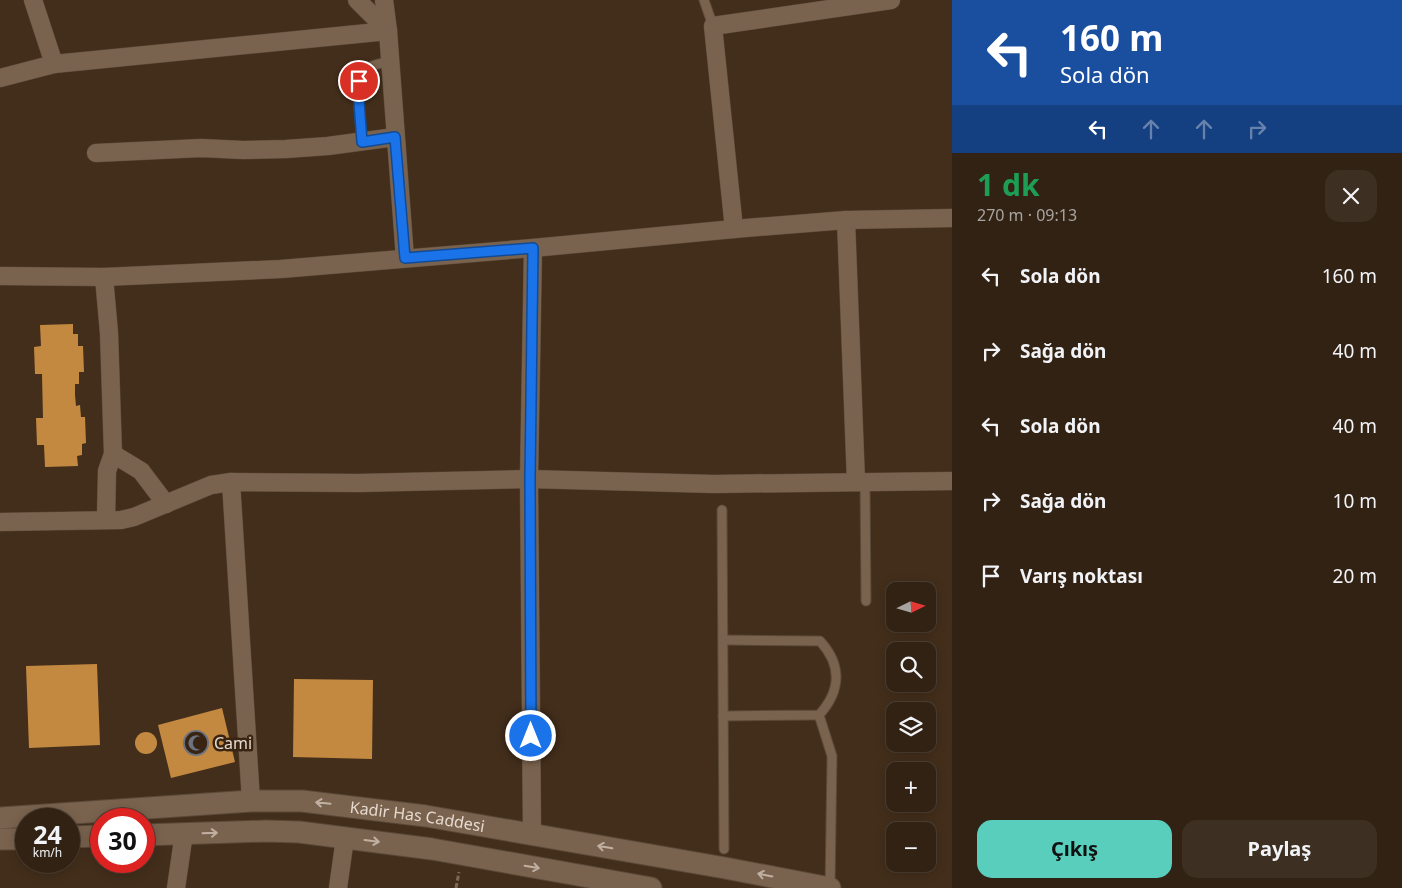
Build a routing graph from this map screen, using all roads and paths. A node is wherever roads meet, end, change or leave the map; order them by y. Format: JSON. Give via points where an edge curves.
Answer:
{"nodes":[{"id":1,"x":33,"y":0,"type":"edge"},
{"id":2,"x":357,"y":0,"type":"edge"},
{"id":3,"x":384,"y":0,"type":"edge"},
{"id":4,"x":704,"y":0,"type":"edge"},
{"id":5,"x":891,"y":0,"type":"edge"},
{"id":6,"x":713,"y":26,"type":"junction"},
{"id":7,"x":388,"y":30,"type":"junction"},
{"id":8,"x":390,"y":62,"type":"junction"},
{"id":9,"x":54,"y":64,"type":"junction"},
{"id":10,"x":0,"y":78,"type":"edge"},
{"id":11,"x":395,"y":137,"type":"junction"},
{"id":12,"x":362,"y":142,"type":"junction"},
{"id":13,"x":96,"y":153,"type":"dead end"},
{"id":14,"x":952,"y":218,"type":"edge"},
{"id":15,"x":846,"y":220,"type":"junction"},
{"id":16,"x":734,"y":229,"type":"junction"},
{"id":17,"x":533,"y":248,"type":"junction"},
{"id":18,"x":405,"y":258,"type":"junction"},
{"id":19,"x":0,"y":276,"type":"edge"},
{"id":20,"x":104,"y":277,"type":"junction"},
{"id":21,"x":113,"y":454,"type":"junction"},
{"id":22,"x":530,"y":479,"type":"junction"},
{"id":23,"x":952,"y":480,"type":"edge"},
{"id":24,"x":231,"y":482,"type":"junction"},
{"id":25,"x":861,"y":482,"type":"junction"},
{"id":26,"x":166,"y":504,"type":"junction"},
{"id":27,"x":722,"y":510,"type":"dead end"},
{"id":28,"x":106,"y":520,"type":"junction"},
{"id":29,"x":0,"y":522,"type":"edge"},
{"id":30,"x":866,"y":601,"type":"dead end"},
{"id":31,"x":723,"y":640,"type":"junction"},
{"id":32,"x":818,"y":714,"type":"junction"},
{"id":33,"x":724,"y":716,"type":"junction"},
{"id":34,"x":251,"y":801,"type":"junction"},
{"id":35,"x":0,"y":818,"type":"edge"},
{"id":36,"x":184,"y":834,"type":"junction"},
{"id":37,"x":532,"y":834,"type":"junction"},
{"id":38,"x":155,"y":835,"type":"edge"},
{"id":39,"x":15,"y":838,"type":"edge"},
{"id":40,"x":345,"y":838,"type":"junction"},
{"id":41,"x":0,"y":839,"type":"edge"},
{"id":42,"x":724,"y":849,"type":"dead end"},
{"id":43,"x":176,"y":888,"type":"edge"},
{"id":44,"x":338,"y":888,"type":"edge"},
{"id":45,"x":651,"y":888,"type":"edge"},
{"id":46,"x":830,"y":888,"type":"edge"}],
"edges":[{"from":1,"to":9,"type":"street"},
{"from":2,"to":7,"type":"street"},
{"from":3,"to":7,"type":"street"},
{"from":4,"to":6,"type":"lane"},
{"from":5,"to":6,"type":"street"},
{"from":6,"to":16,"type":"street"},
{"from":7,"to":8,"type":"street"},
{"from":7,"to":9,"type":"street"},
{"from":8,"to":11,"type":"street"},
{"from":8,"to":12,"type":"lane","via":[[368,68],[359,81]]},
{"from":9,"to":10,"type":"street"},
{"from":11,"to":12,"type":"street"},
{"from":11,"to":18,"type":"street"},
{"from":12,"to":13,"type":"street","via":[[286,149],[201,148]]},
{"from":14,"to":15,"type":"street"},
{"from":15,"to":16,"type":"street"},
{"from":15,"to":25,"type":"street"},
{"from":16,"to":17,"type":"street"},
{"from":17,"to":18,"type":"street"},
{"from":17,"to":22,"type":"street"},
{"from":18,"to":20,"type":"street","via":[[281,269]]},
{"from":19,"to":20,"type":"street"},
{"from":20,"to":21,"type":"street"},
{"from":21,"to":26,"type":"street","via":[[141,471]]},
{"from":21,"to":28,"type":"street","via":[[107,471]]},
{"from":22,"to":24,"type":"street"},
{"from":22,"to":25,"type":"street","via":[[714,484]]},
{"from":22,"to":37,"type":"street"},
{"from":23,"to":25,"type":"street"},
{"from":24,"to":26,"type":"street","via":[[211,485]]},
{"from":24,"to":34,"type":"street"},
{"from":25,"to":30,"type":"lane"},
{"from":26,"to":28,"type":"street","via":[[134,517]]},
{"from":27,"to":31,"type":"lane"},
{"from":28,"to":29,"type":"street"},
{"from":31,"to":32,"type":"lane","via":[[820,641],[832,658],[836,678],[831,698]]},
{"from":31,"to":33,"type":"lane"},
{"from":32,"to":33,"type":"lane"},
{"from":32,"to":46,"type":"lane","via":[[832,756]]},
{"from":33,"to":42,"type":"lane"},
{"from":34,"to":35,"type":"street","name":"Kadir Has Caddesi"},
{"from":37,"to":34,"type":"street","name":"Kadir Has Caddesi","one_way":true,"via":[[426,816],[302,801]]},
{"from":36,"to":38,"type":"street","name":"Kadir Has Caddesi"},
{"from":36,"to":40,"type":"street","name":"Kadir Has Caddesi","one_way":true,"via":[[266,831]]},
{"from":36,"to":43,"type":"street"},
{"from":46,"to":37,"type":"street","name":"Kadir Has Caddesi","one_way":true},
{"from":39,"to":41,"type":"street"},
{"from":40,"to":44,"type":"street"},
{"from":40,"to":45,"type":"street","name":"Kadir Has Caddesi","one_way":true,"via":[[440,850]]}]}
